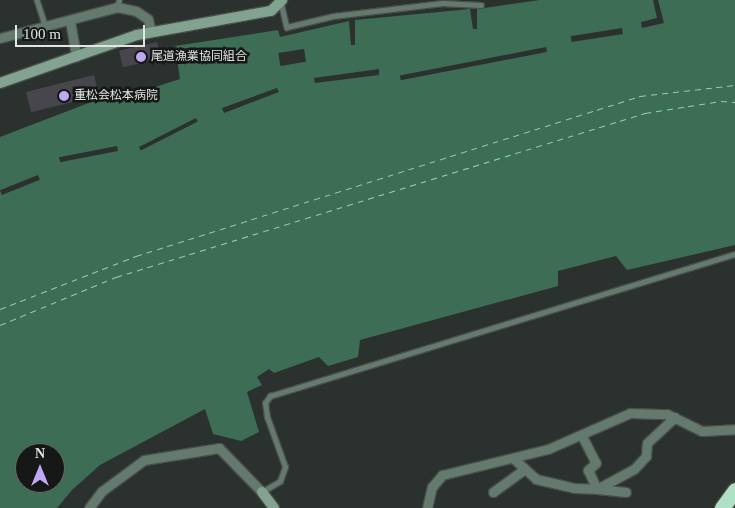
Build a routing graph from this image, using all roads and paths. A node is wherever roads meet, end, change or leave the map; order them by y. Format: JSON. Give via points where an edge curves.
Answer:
{"nodes":[{"id":1,"x":37,"y":0,"type":"edge"},
{"id":2,"x":281,"y":1,"type":"edge"},
{"id":3,"x":442,"y":2,"type":"edge"},
{"id":4,"x":118,"y":4,"type":"edge"},
{"id":5,"x":481,"y":5,"type":"dead end"},
{"id":6,"x":70,"y":21,"type":"junction"},
{"id":7,"x":46,"y":28,"type":"junction"},
{"id":8,"x":151,"y":32,"type":"junction"},
{"id":9,"x":0,"y":38,"type":"edge"},
{"id":10,"x":76,"y":56,"type":"junction"},
{"id":11,"x":0,"y":84,"type":"edge"},
{"id":12,"x":735,"y":254,"type":"edge"},
{"id":13,"x":675,"y":417,"type":"junction"},
{"id":14,"x":735,"y":429,"type":"edge"},
{"id":15,"x":582,"y":436,"type":"junction"},
{"id":16,"x":514,"y":459,"type":"junction"},
{"id":17,"x":523,"y":470,"type":"junction"},
{"id":18,"x":598,"y":490,"type":"junction"},
{"id":19,"x":735,"y":490,"type":"edge"},
{"id":20,"x":262,"y":492,"type":"junction"},
{"id":21,"x":493,"y":492,"type":"dead end"},
{"id":22,"x":626,"y":492,"type":"dead end"},
{"id":23,"x":90,"y":508,"type":"edge"},
{"id":24,"x":274,"y":508,"type":"edge"},
{"id":25,"x":427,"y":508,"type":"edge"},
{"id":26,"x":722,"y":508,"type":"edge"}],
"edges":[{"from":1,"to":7,"type":"lane"},
{"from":2,"to":3,"type":"lane","via":[[287,27],[333,16]]},
{"from":2,"to":8,"type":"street","via":[[271,11],[257,15]]},
{"from":3,"to":5,"type":"lane"},
{"from":4,"to":6,"type":"street"},
{"from":4,"to":8,"type":"street","via":[[148,19]]},
{"from":6,"to":7,"type":"street"},
{"from":6,"to":10,"type":"street"},
{"from":7,"to":9,"type":"street"},
{"from":8,"to":10,"type":"street"},
{"from":10,"to":11,"type":"street"},
{"from":12,"to":20,"type":"lane","via":[[270,396],[265,403],[267,417],[285,467],[280,481]]},
{"from":13,"to":14,"type":"street","via":[[702,431]]},
{"from":13,"to":15,"type":"street","via":[[660,412],[635,412]]},
{"from":13,"to":18,"type":"street","via":[[648,443],[646,456],[634,469]]},
{"from":15,"to":16,"type":"street"},
{"from":15,"to":18,"type":"street","via":[[596,463],[588,470]]},
{"from":16,"to":17,"type":"street"},
{"from":16,"to":25,"type":"street","via":[[442,475],[432,487]]},
{"from":17,"to":18,"type":"street","via":[[536,479]]},
{"from":17,"to":21,"type":"street"},
{"from":18,"to":22,"type":"street"},
{"from":19,"to":26,"type":"highway"},
{"from":20,"to":23,"type":"street","via":[[219,448],[144,460],[102,491]]},
{"from":20,"to":24,"type":"street"}]}
